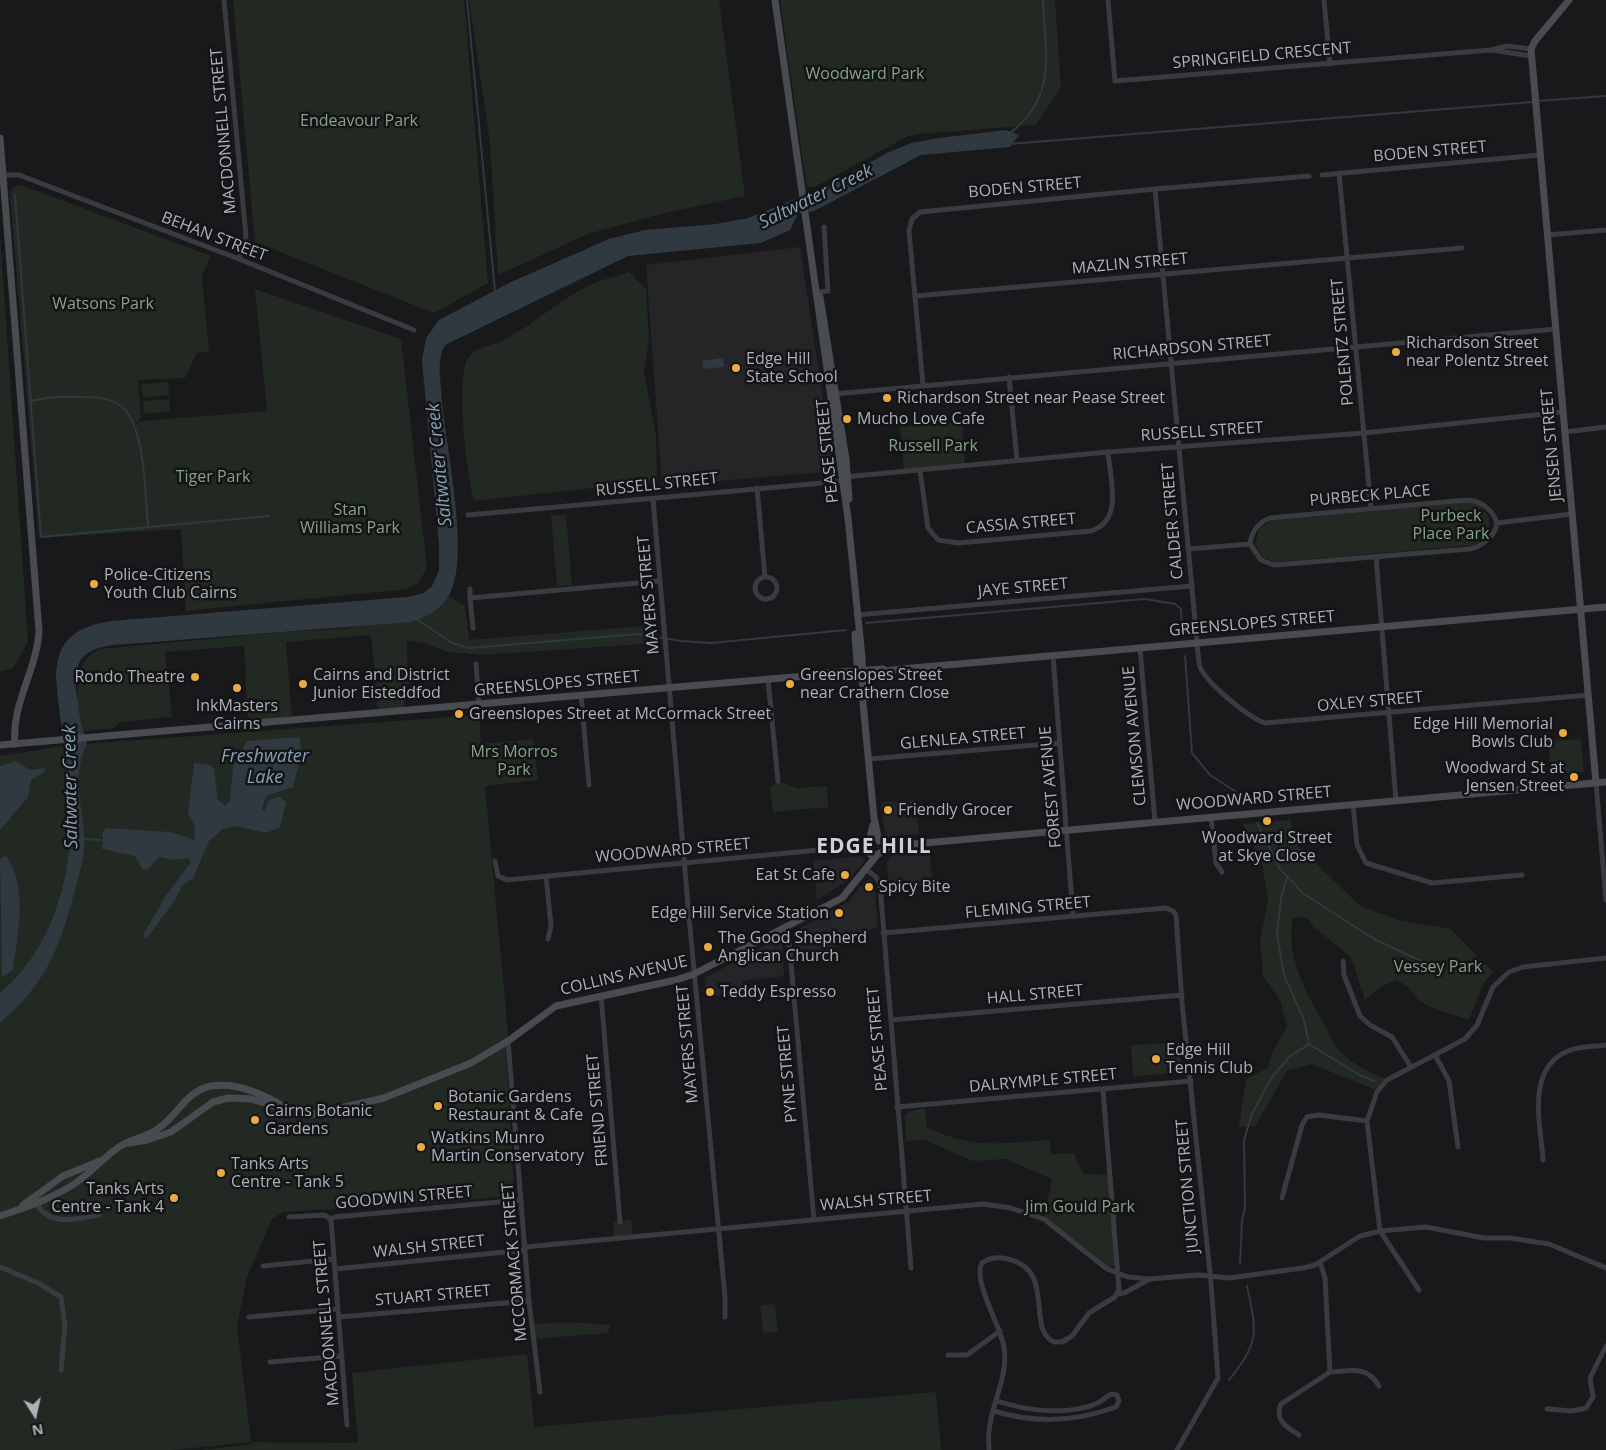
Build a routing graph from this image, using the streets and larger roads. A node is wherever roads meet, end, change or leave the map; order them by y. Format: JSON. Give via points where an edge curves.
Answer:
{"nodes":[{"id":1,"x":224,"y":0,"type":"edge"},
{"id":2,"x":774,"y":0,"type":"edge"},
{"id":3,"x":1108,"y":0,"type":"edge"},
{"id":4,"x":1324,"y":0,"type":"edge"},
{"id":5,"x":1569,"y":0,"type":"edge"},
{"id":6,"x":1531,"y":52,"type":"junction"},
{"id":7,"x":1330,"y":64,"type":"junction"},
{"id":8,"x":0,"y":138,"type":"edge"},
{"id":9,"x":1540,"y":155,"type":"junction"},
{"id":10,"x":1339,"y":173,"type":"junction"},
{"id":11,"x":3,"y":175,"type":"junction"},
{"id":12,"x":1322,"y":175,"type":"dead end"},
{"id":13,"x":1309,"y":176,"type":"dead end"},
{"id":14,"x":1155,"y":188,"type":"junction"},
{"id":15,"x":824,"y":227,"type":"dead end"},
{"id":16,"x":1606,"y":230,"type":"edge"},
{"id":17,"x":1547,"y":235,"type":"junction"},
{"id":18,"x":1462,"y":248,"type":"dead end"},
{"id":19,"x":1347,"y":257,"type":"junction"},
{"id":20,"x":239,"y":260,"type":"junction"},
{"id":21,"x":1163,"y":274,"type":"junction"},
{"id":22,"x":817,"y":292,"type":"junction"},
{"id":23,"x":915,"y":296,"type":"junction"},
{"id":24,"x":1556,"y":329,"type":"junction"},
{"id":25,"x":414,"y":330,"type":"dead end"},
{"id":26,"x":1356,"y":347,"type":"junction"},
{"id":27,"x":1172,"y":362,"type":"junction"},
{"id":28,"x":1009,"y":377,"type":"junction"},
{"id":29,"x":923,"y":385,"type":"junction"},
{"id":30,"x":833,"y":394,"type":"junction"},
{"id":31,"x":1563,"y":412,"type":"junction"},
{"id":32,"x":1606,"y":428,"type":"edge"},
{"id":33,"x":1364,"y":432,"type":"junction"},
{"id":34,"x":1565,"y":432,"type":"junction"},
{"id":35,"x":1179,"y":446,"type":"junction"},
{"id":36,"x":1108,"y":452,"type":"junction"},
{"id":37,"x":1017,"y":460,"type":"junction"},
{"id":38,"x":920,"y":470,"type":"junction"},
{"id":39,"x":845,"y":479,"type":"junction"},
{"id":40,"x":757,"y":488,"type":"junction"},
{"id":41,"x":654,"y":499,"type":"junction"},
{"id":42,"x":1371,"y":508,"type":"junction"},
{"id":43,"x":1572,"y":514,"type":"junction"},
{"id":44,"x":468,"y":515,"type":"dead end"},
{"id":45,"x":1497,"y":523,"type":"junction"},
{"id":46,"x":1250,"y":544,"type":"junction"},
{"id":47,"x":1189,"y":549,"type":"junction"},
{"id":48,"x":1376,"y":557,"type":"junction"},
{"id":49,"x":765,"y":577,"type":"junction"},
{"id":50,"x":660,"y":581,"type":"junction"},
{"id":51,"x":1192,"y":586,"type":"junction"},
{"id":52,"x":470,"y":589,"type":"dead end"},
{"id":53,"x":470,"y":598,"type":"junction"},
{"id":54,"x":1606,"y":607,"type":"edge"},
{"id":55,"x":1581,"y":609,"type":"junction"},
{"id":56,"x":856,"y":615,"type":"junction"},
{"id":57,"x":1382,"y":626,"type":"junction"},
{"id":58,"x":473,"y":628,"type":"dead end"},
{"id":59,"x":1197,"y":643,"type":"junction"},
{"id":60,"x":1140,"y":648,"type":"junction"},
{"id":61,"x":1053,"y":656,"type":"junction"},
{"id":62,"x":476,"y":664,"type":"dead end"},
{"id":63,"x":860,"y":672,"type":"junction"},
{"id":64,"x":768,"y":680,"type":"junction"},
{"id":65,"x":670,"y":688,"type":"junction"},
{"id":66,"x":581,"y":695,"type":"junction"},
{"id":67,"x":1588,"y":695,"type":"junction"},
{"id":68,"x":479,"y":704,"type":"junction"},
{"id":69,"x":1388,"y":713,"type":"junction"},
{"id":70,"x":1060,"y":743,"type":"junction"},
{"id":71,"x":15,"y":744,"type":"junction"},
{"id":72,"x":0,"y":745,"type":"edge"},
{"id":73,"x":869,"y":759,"type":"junction"},
{"id":74,"x":778,"y":781,"type":"dead end"},
{"id":75,"x":1606,"y":782,"type":"edge"},
{"id":76,"x":1596,"y":783,"type":"junction"},
{"id":77,"x":589,"y":785,"type":"dead end"},
{"id":78,"x":1396,"y":800,"type":"junction"},
{"id":79,"x":1353,"y":804,"type":"junction"},
{"id":80,"x":1211,"y":817,"type":"junction"},
{"id":81,"x":874,"y":818,"type":"junction"},
{"id":82,"x":1155,"y":822,"type":"junction"},
{"id":83,"x":1068,"y":830,"type":"junction"},
{"id":84,"x":870,"y":840,"type":"junction"},
{"id":85,"x":880,"y":841,"type":"junction"},
{"id":86,"x":904,"y":844,"type":"junction"},
{"id":87,"x":868,"y":851,"type":"junction"},
{"id":88,"x":879,"y":853,"type":"junction"},
{"id":89,"x":495,"y":861,"type":"dead end"},
{"id":90,"x":684,"y":864,"type":"junction"},
{"id":91,"x":867,"y":870,"type":"junction"},
{"id":92,"x":1222,"y":872,"type":"dead end"},
{"id":93,"x":1522,"y":875,"type":"dead end"},
{"id":94,"x":546,"y":876,"type":"junction"},
{"id":95,"x":1606,"y":900,"type":"edge"},
{"id":96,"x":1173,"y":910,"type":"joint"},
{"id":97,"x":1073,"y":916,"type":"junction"},
{"id":98,"x":785,"y":927,"type":"junction"},
{"id":99,"x":883,"y":933,"type":"junction"},
{"id":100,"x":548,"y":939,"type":"dead end"},
{"id":101,"x":1606,"y":958,"type":"edge"},
{"id":102,"x":1343,"y":961,"type":"dead end"},
{"id":103,"x":694,"y":974,"type":"junction"},
{"id":104,"x":1182,"y":994,"type":"junction"},
{"id":105,"x":601,"y":996,"type":"junction"},
{"id":106,"x":890,"y":1020,"type":"junction"},
{"id":107,"x":508,"y":1041,"type":"junction"},
{"id":108,"x":1606,"y":1045,"type":"edge"},
{"id":109,"x":1435,"y":1055,"type":"junction"},
{"id":110,"x":1410,"y":1067,"type":"junction"},
{"id":111,"x":1191,"y":1081,"type":"junction"},
{"id":112,"x":1103,"y":1089,"type":"junction"},
{"id":113,"x":253,"y":1090,"type":"junction"},
{"id":114,"x":251,"y":1099,"type":"junction"},
{"id":115,"x":897,"y":1107,"type":"junction"},
{"id":116,"x":294,"y":1111,"type":"junction"},
{"id":117,"x":1367,"y":1121,"type":"junction"},
{"id":118,"x":129,"y":1142,"type":"junction"},
{"id":119,"x":1458,"y":1147,"type":"dead end"},
{"id":120,"x":109,"y":1156,"type":"junction"},
{"id":121,"x":1544,"y":1160,"type":"dead end"},
{"id":122,"x":1282,"y":1198,"type":"dead end"},
{"id":123,"x":521,"y":1200,"type":"junction"},
{"id":124,"x":37,"y":1203,"type":"junction"},
{"id":125,"x":16,"y":1210,"type":"junction"},
{"id":126,"x":906,"y":1210,"type":"junction"},
{"id":127,"x":0,"y":1216,"type":"edge"},
{"id":128,"x":98,"y":1216,"type":"dead end"},
{"id":129,"x":289,"y":1217,"type":"dead end"},
{"id":130,"x":331,"y":1219,"type":"junction"},
{"id":131,"x":814,"y":1220,"type":"junction"},
{"id":132,"x":620,"y":1222,"type":"dead end"},
{"id":133,"x":718,"y":1229,"type":"junction"},
{"id":134,"x":1380,"y":1231,"type":"junction"},
{"id":135,"x":525,"y":1248,"type":"junction"},
{"id":136,"x":334,"y":1259,"type":"junction"},
{"id":137,"x":1320,"y":1262,"type":"junction"},
{"id":138,"x":263,"y":1266,"type":"dead end"},
{"id":139,"x":0,"y":1267,"type":"edge"},
{"id":140,"x":911,"y":1268,"type":"dead end"},
{"id":141,"x":1606,"y":1268,"type":"edge"},
{"id":142,"x":335,"y":1269,"type":"junction"},
{"id":143,"x":1119,"y":1274,"type":"junction"},
{"id":144,"x":1210,"y":1277,"type":"junction"},
{"id":145,"x":1150,"y":1279,"type":"junction"},
{"id":146,"x":1419,"y":1290,"type":"dead end"},
{"id":147,"x":1117,"y":1294,"type":"junction"},
{"id":148,"x":529,"y":1301,"type":"junction"},
{"id":149,"x":338,"y":1309,"type":"junction"},
{"id":150,"x":248,"y":1317,"type":"dead end"},
{"id":151,"x":339,"y":1317,"type":"junction"},
{"id":152,"x":724,"y":1317,"type":"dead end"},
{"id":153,"x":1000,"y":1331,"type":"junction"},
{"id":154,"x":1606,"y":1346,"type":"edge"},
{"id":155,"x":948,"y":1355,"type":"dead end"},
{"id":156,"x":342,"y":1356,"type":"junction"},
{"id":157,"x":270,"y":1362,"type":"dead end"},
{"id":158,"x":61,"y":1370,"type":"dead end"},
{"id":159,"x":1330,"y":1372,"type":"junction"},
{"id":160,"x":1379,"y":1386,"type":"dead end"},
{"id":161,"x":540,"y":1392,"type":"dead end"},
{"id":162,"x":997,"y":1401,"type":"junction"},
{"id":163,"x":1547,"y":1409,"type":"dead end"},
{"id":164,"x":994,"y":1411,"type":"junction"},
{"id":165,"x":347,"y":1425,"type":"dead end"},
{"id":166,"x":1299,"y":1435,"type":"dead end"},
{"id":167,"x":989,"y":1450,"type":"edge"},
{"id":168,"x":1177,"y":1450,"type":"edge"}],
"edges":[{"from":1,"to":20,"type":"street","name":"MACDONNELL STREET","via":[[246,236]]},
{"from":2,"to":22,"type":"street","name":"PEASE STREET"},
{"from":3,"to":7,"type":"street","name":"SPRINGFIELD CRESCENT","via":[[1115,81]]},
{"from":4,"to":7,"type":"street"},
{"from":5,"to":6,"type":"street","via":[[1534,41]]},
{"from":6,"to":7,"type":"street","name":"SPRINGFIELD CRESCENT","via":[[1507,46]]},
{"from":6,"to":9,"type":"street","name":"JENSEN STREET"},
{"from":8,"to":11,"type":"street"},
{"from":9,"to":10,"type":"street","name":"BODEN STREET"},
{"from":9,"to":17,"type":"street","name":"JENSEN STREET"},
{"from":10,"to":12,"type":"street","name":"BODEN STREET"},
{"from":10,"to":19,"type":"street","name":"POLENTZ STREET"},
{"from":11,"to":20,"type":"street","name":"BEHAN STREET","via":[[18,176]]},
{"from":11,"to":71,"type":"street","via":[[38,619],[37,651],[15,722]]},
{"from":13,"to":14,"type":"street","name":"BODEN STREET"},
{"from":14,"to":21,"type":"street","name":"CALDER STREET"},
{"from":14,"to":23,"type":"street","name":"BODEN STREET","via":[[920,212],[912,219],[910,231]]},
{"from":15,"to":22,"type":"street","name":"PEASE STREET","via":[[828,290]]},
{"from":16,"to":17,"type":"street"},
{"from":17,"to":24,"type":"street","name":"JENSEN STREET"},
{"from":18,"to":19,"type":"street","name":"MAZLIN STREET"},
{"from":19,"to":21,"type":"street","name":"MAZLIN STREET"},
{"from":19,"to":26,"type":"street","name":"POLENTZ STREET"},
{"from":20,"to":25,"type":"street","name":"BEHAN STREET"},
{"from":21,"to":23,"type":"street","name":"MAZLIN STREET"},
{"from":21,"to":27,"type":"street","name":"CALDER STREET"},
{"from":22,"to":30,"type":"street","name":"PEASE STREET"},
{"from":23,"to":29,"type":"street","name":"BODEN STREET"},
{"from":24,"to":26,"type":"street","name":"RICHARDSON STREET"},
{"from":24,"to":31,"type":"street","name":"JENSEN STREET"},
{"from":26,"to":27,"type":"street","name":"RICHARDSON STREET"},
{"from":26,"to":33,"type":"street","name":"POLENTZ STREET"},
{"from":27,"to":28,"type":"street","name":"RICHARDSON STREET"},
{"from":27,"to":35,"type":"street","name":"CALDER STREET"},
{"from":28,"to":29,"type":"street","name":"RICHARDSON STREET"},
{"from":28,"to":37,"type":"street"},
{"from":29,"to":30,"type":"street","name":"RICHARDSON STREET"},
{"from":30,"to":39,"type":"street","name":"PEASE STREET"},
{"from":31,"to":33,"type":"street","name":"RUSSELL STREET"},
{"from":31,"to":34,"type":"street","name":"JENSEN STREET"},
{"from":32,"to":34,"type":"street"},
{"from":33,"to":35,"type":"street","name":"RUSSELL STREET"},
{"from":33,"to":42,"type":"street","name":"POLENTZ STREET"},
{"from":34,"to":43,"type":"street","name":"JENSEN STREET"},
{"from":35,"to":36,"type":"street","name":"RUSSELL STREET"},
{"from":35,"to":47,"type":"street","name":"CALDER STREET"},
{"from":36,"to":37,"type":"street","name":"RUSSELL STREET"},
{"from":36,"to":38,"type":"street","name":"CASSIA STREET","via":[[1112,511],[1105,524],[1091,531],[958,543],[938,540],[928,528]]},
{"from":37,"to":38,"type":"street","name":"RUSSELL STREET"},
{"from":38,"to":39,"type":"street","name":"RUSSELL STREET"},
{"from":39,"to":40,"type":"street","name":"RUSSELL STREET"},
{"from":39,"to":56,"type":"street","name":"PEASE STREET"},
{"from":40,"to":41,"type":"street","name":"RUSSELL STREET"},
{"from":40,"to":49,"type":"street"},
{"from":41,"to":44,"type":"street","name":"RUSSELL STREET"},
{"from":41,"to":50,"type":"street","name":"MAYERS STREET"},
{"from":42,"to":45,"type":"street","name":"PURBECK PLACE","via":[[1471,500],[1486,508]]},
{"from":42,"to":46,"type":"street","name":"PURBECK PLACE","via":[[1270,518],[1259,524]]},
{"from":43,"to":45,"type":"street"},
{"from":43,"to":55,"type":"street","name":"JENSEN STREET"},
{"from":45,"to":48,"type":"street","via":[[1486,541],[1470,549]]},
{"from":46,"to":47,"type":"street"},
{"from":46,"to":48,"type":"street","via":[[1261,560],[1274,565]]},
{"from":47,"to":51,"type":"street","name":"CALDER STREET"},
{"from":48,"to":57,"type":"street"},
{"from":49,"to":49,"type":"street","via":[[771,579],[776,587],[772,596],[766,599],[755,590],[758,580]]},
{"from":50,"to":53,"type":"street"},
{"from":50,"to":65,"type":"street","name":"MAYERS STREET"},
{"from":51,"to":56,"type":"street","name":"JAYE STREET"},
{"from":51,"to":59,"type":"street","name":"CALDER STREET"},
{"from":52,"to":53,"type":"street"},
{"from":53,"to":58,"type":"street"},
{"from":54,"to":55,"type":"street","name":"GREENSLOPES STREET"},
{"from":55,"to":57,"type":"street","name":"GREENSLOPES STREET"},
{"from":55,"to":67,"type":"street","name":"JENSEN STREET"},
{"from":56,"to":63,"type":"street","name":"PEASE STREET"},
{"from":57,"to":59,"type":"street","name":"GREENSLOPES STREET"},
{"from":57,"to":69,"type":"street"},
{"from":59,"to":60,"type":"street","name":"GREENSLOPES STREET"},
{"from":59,"to":69,"type":"street","name":"OXLEY STREET","via":[[1203,674],[1258,720],[1273,723]]},
{"from":60,"to":61,"type":"street","name":"GREENSLOPES STREET"},
{"from":60,"to":82,"type":"street","name":"CLEMSON AVENUE"},
{"from":61,"to":63,"type":"street","name":"GREENSLOPES STREET"},
{"from":61,"to":70,"type":"street","name":"FOREST AVENUE"},
{"from":62,"to":68,"type":"street"},
{"from":63,"to":64,"type":"street","name":"GREENSLOPES STREET"},
{"from":63,"to":73,"type":"street","name":"PEASE STREET"},
{"from":64,"to":65,"type":"street","name":"GREENSLOPES STREET"},
{"from":64,"to":74,"type":"street"},
{"from":65,"to":66,"type":"street","name":"GREENSLOPES STREET"},
{"from":65,"to":90,"type":"street","name":"MAYERS STREET"},
{"from":66,"to":68,"type":"street","name":"GREENSLOPES STREET"},
{"from":66,"to":77,"type":"street"},
{"from":67,"to":69,"type":"street","name":"OXLEY STREET"},
{"from":67,"to":76,"type":"street","name":"JENSEN STREET"},
{"from":68,"to":71,"type":"street","name":"GREENSLOPES STREET"},
{"from":69,"to":78,"type":"street"},
{"from":70,"to":73,"type":"street","name":"GLENLEA STREET"},
{"from":70,"to":83,"type":"street","name":"FOREST AVENUE"},
{"from":71,"to":72,"type":"street","name":"GREENSLOPES STREET"},
{"from":73,"to":81,"type":"street","name":"PEASE STREET"},
{"from":75,"to":76,"type":"street","name":"WOODWARD STREET"},
{"from":76,"to":78,"type":"street","name":"WOODWARD STREET"},
{"from":76,"to":95,"type":"street","name":"JENSEN STREET"},
{"from":78,"to":79,"type":"street","name":"WOODWARD STREET"},
{"from":79,"to":80,"type":"street","name":"WOODWARD STREET"},
{"from":79,"to":93,"type":"street","via":[[1359,852],[1366,863],[1373,866],[1432,883]]},
{"from":80,"to":82,"type":"street","name":"WOODWARD STREET"},
{"from":80,"to":92,"type":"street","via":[[1216,863]]},
{"from":81,"to":84,"type":"street","name":"PEASE STREET"},
{"from":81,"to":85,"type":"street","name":"PEASE STREET"},
{"from":82,"to":83,"type":"street","name":"WOODWARD STREET"},
{"from":83,"to":86,"type":"street","name":"WOODWARD STREET"},
{"from":83,"to":97,"type":"street","name":"FOREST AVENUE"},
{"from":84,"to":85,"type":"street","name":"WOODWARD STREET"},
{"from":84,"to":87,"type":"street","name":"PEASE STREET"},
{"from":85,"to":86,"type":"street","name":"WOODWARD STREET"},
{"from":85,"to":88,"type":"street","name":"PEASE STREET","via":[[883,846]]},
{"from":86,"to":88,"type":"street","name":"WOODWARD STREET"},
{"from":87,"to":88,"type":"street"},
{"from":87,"to":90,"type":"street","name":"WOODWARD STREET","via":[[829,849]]},
{"from":87,"to":91,"type":"street"},
{"from":88,"to":91,"type":"street","name":"COLLINS AVENUE"},
{"from":89,"to":94,"type":"street","name":"WOODWARD STREET","via":[[496,873],[501,879]]},
{"from":90,"to":94,"type":"street","name":"WOODWARD STREET"},
{"from":90,"to":103,"type":"street","name":"MAYERS STREET"},
{"from":91,"to":98,"type":"street","name":"COLLINS AVENUE","via":[[842,898]]},
{"from":91,"to":99,"type":"street","name":"PEASE STREET","via":[[880,884]]},
{"from":94,"to":100,"type":"street","via":[[551,926]]},
{"from":96,"to":97,"type":"street","name":"FLEMING STREET"},
{"from":96,"to":104,"type":"street","name":"JUNCTION STREET","via":[[1177,920]]},
{"from":97,"to":99,"type":"street","name":"FLEMING STREET"},
{"from":98,"to":103,"type":"street","name":"COLLINS AVENUE"},
{"from":98,"to":131,"type":"street","name":"PYNE STREET","via":[[789,942]]},
{"from":99,"to":106,"type":"street","name":"PEASE STREET"},
{"from":101,"to":109,"type":"street","via":[[1523,967],[1509,972],[1493,987],[1472,1032]]},
{"from":102,"to":110,"type":"street","via":[[1344,976],[1360,1016],[1392,1036]]},
{"from":103,"to":105,"type":"street","name":"COLLINS AVENUE"},
{"from":103,"to":133,"type":"street","name":"MAYERS STREET"},
{"from":104,"to":106,"type":"street","name":"HALL STREET"},
{"from":104,"to":111,"type":"street","name":"JUNCTION STREET"},
{"from":105,"to":107,"type":"street","name":"COLLINS AVENUE","via":[[549,1009]]},
{"from":105,"to":132,"type":"street","name":"FRIEND STREET"},
{"from":106,"to":115,"type":"street","name":"PEASE STREET"},
{"from":107,"to":116,"type":"street","name":"COLLINS AVENUE","via":[[471,1063],[402,1093],[326,1112],[306,1114]]},
{"from":107,"to":123,"type":"street","name":"MCCORMACK STREET"},
{"from":108,"to":121,"type":"street","via":[[1569,1050],[1555,1059],[1544,1074],[1538,1095]]},
{"from":109,"to":110,"type":"street"},
{"from":109,"to":119,"type":"street","via":[[1449,1081]]},
{"from":110,"to":117,"type":"street","via":[[1387,1080],[1377,1092]]},
{"from":111,"to":112,"type":"street","name":"DALRYMPLE STREET"},
{"from":111,"to":144,"type":"street","name":"JUNCTION STREET"},
{"from":112,"to":115,"type":"street","name":"DALRYMPLE STREET"},
{"from":112,"to":143,"type":"street"},
{"from":113,"to":114,"type":"street"},
{"from":113,"to":116,"type":"street","name":"COLLINS AVENUE"},
{"from":113,"to":118,"type":"street","name":"COLLINS AVENUE","via":[[227,1085],[201,1089],[159,1128]]},
{"from":114,"to":116,"type":"street","name":"COLLINS AVENUE"},
{"from":114,"to":118,"type":"street","name":"COLLINS AVENUE","via":[[228,1098],[213,1102],[171,1132]]},
{"from":115,"to":126,"type":"street","name":"PEASE STREET"},
{"from":117,"to":122,"type":"street","via":[[1319,1115],[1307,1117]]},
{"from":117,"to":134,"type":"street"},
{"from":118,"to":120,"type":"street","name":"COLLINS AVENUE"},
{"from":120,"to":124,"type":"street","name":"COLLINS AVENUE","via":[[70,1187]]},
{"from":120,"to":125,"type":"street","name":"COLLINS AVENUE","via":[[59,1178]]},
{"from":123,"to":130,"type":"street","name":"GOODWIN STREET","via":[[335,1216]]},
{"from":123,"to":135,"type":"street","name":"MCCORMACK STREET"},
{"from":124,"to":125,"type":"street","name":"COLLINS AVENUE"},
{"from":124,"to":128,"type":"street","via":[[52,1218],[72,1220]]},
{"from":125,"to":127,"type":"street","name":"COLLINS AVENUE"},
{"from":126,"to":131,"type":"street","name":"WALSH STREET"},
{"from":126,"to":140,"type":"street","name":"PEASE STREET"},
{"from":126,"to":143,"type":"street","name":"WALSH STREET","via":[[983,1204],[1011,1208],[1044,1220],[1107,1269]]},
{"from":129,"to":130,"type":"street","name":"GOODWIN STREET","via":[[324,1215]]},
{"from":130,"to":136,"type":"street","name":"MACDONNELL STREET"},
{"from":131,"to":133,"type":"street","name":"WALSH STREET"},
{"from":133,"to":135,"type":"street","name":"WALSH STREET"},
{"from":133,"to":152,"type":"street","name":"MAYERS STREET"},
{"from":134,"to":137,"type":"street","name":"WALSH STREET","via":[[1360,1236]]},
{"from":134,"to":141,"type":"street","name":"WALSH STREET","via":[[1426,1227],[1484,1238],[1510,1238],[1557,1247]]},
{"from":134,"to":146,"type":"street"},
{"from":135,"to":142,"type":"street","name":"WALSH STREET"},
{"from":135,"to":148,"type":"street","name":"MCCORMACK STREET"},
{"from":136,"to":138,"type":"street"},
{"from":136,"to":142,"type":"street","name":"MACDONNELL STREET"},
{"from":137,"to":144,"type":"street","name":"WALSH STREET","via":[[1303,1268],[1229,1278]]},
{"from":137,"to":159,"type":"street","via":[[1325,1278]]},
{"from":139,"to":158,"type":"street","via":[[61,1297],[64,1325]]},
{"from":142,"to":149,"type":"street","name":"MACDONNELL STREET"},
{"from":143,"to":145,"type":"street","name":"WALSH STREET"},
{"from":143,"to":147,"type":"street"},
{"from":144,"to":145,"type":"street","name":"WALSH STREET","via":[[1189,1275]]},
{"from":144,"to":168,"type":"street","name":"JUNCTION STREET","via":[[1218,1378]]},
{"from":145,"to":147,"type":"street"},
{"from":147,"to":153,"type":"street","via":[[1092,1310],[1072,1336],[1062,1342],[1054,1342],[1044,1332],[1030,1270],[1014,1261],[990,1258],[980,1266],[979,1276]]},
{"from":148,"to":151,"type":"street","name":"STUART STREET"},
{"from":148,"to":161,"type":"street","name":"MCCORMACK STREET"},
{"from":149,"to":150,"type":"street"},
{"from":149,"to":151,"type":"street","name":"MACDONNELL STREET"},
{"from":151,"to":156,"type":"street","name":"MACDONNELL STREET"},
{"from":153,"to":155,"type":"street","via":[[967,1356]]},
{"from":153,"to":162,"type":"street","via":[[1005,1357]]},
{"from":154,"to":163,"type":"street","via":[[1590,1378],[1593,1397],[1586,1408],[1572,1411]]},
{"from":156,"to":157,"type":"street"},
{"from":156,"to":165,"type":"street","name":"MACDONNELL STREET"},
{"from":159,"to":160,"type":"street","via":[[1365,1371]]},
{"from":159,"to":166,"type":"street","via":[[1281,1404],[1278,1413],[1281,1422]]},
{"from":162,"to":164,"type":"street"},
{"from":162,"to":164,"type":"street","via":[[1045,1411],[1094,1404],[1112,1394],[1117,1395],[1119,1401],[1116,1408],[1062,1420],[1035,1420]]},
{"from":164,"to":167,"type":"street","via":[[989,1430]]}]}
